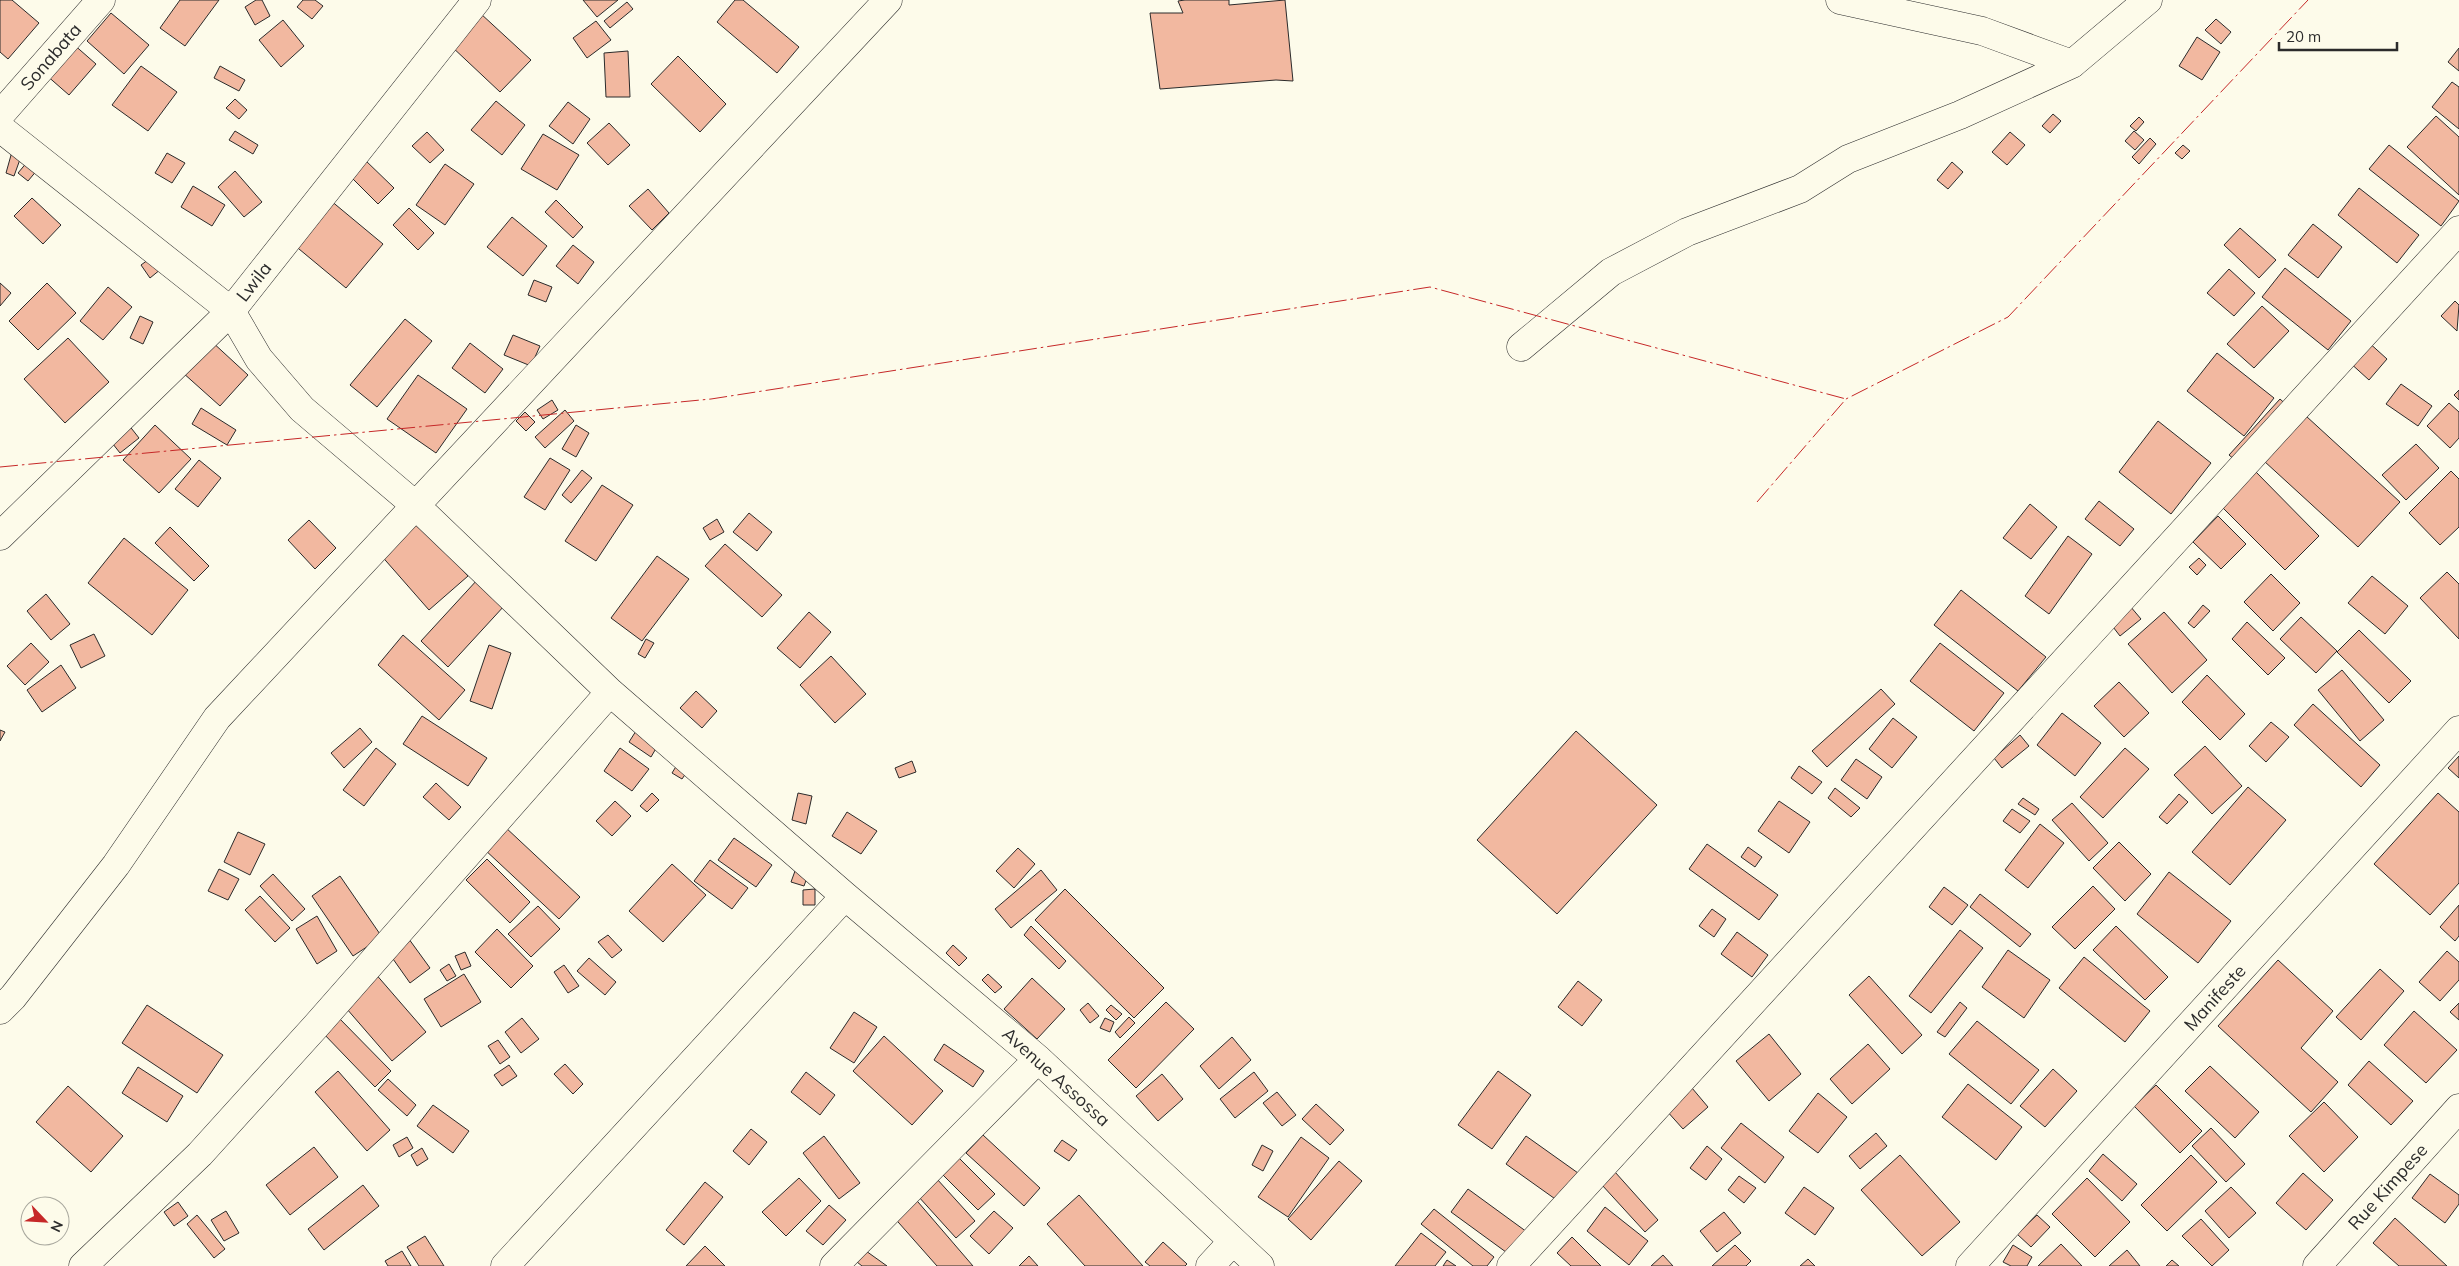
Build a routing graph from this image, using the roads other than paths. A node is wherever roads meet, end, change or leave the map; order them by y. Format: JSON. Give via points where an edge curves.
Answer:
{"nodes":[{"id":1,"x":101,"y":0,"type":"edge"},
{"id":2,"x":477,"y":0,"type":"edge"},
{"id":3,"x":888,"y":0,"type":"edge"},
{"id":4,"x":1840,"y":0,"type":"edge"},
{"id":5,"x":2148,"y":0,"type":"edge"},
{"id":6,"x":2072,"y":64,"type":"junction"},
{"id":7,"x":3,"y":132,"type":"edge"},
{"id":8,"x":2459,"y":230,"type":"edge"},
{"id":9,"x":230,"y":311,"type":"junction"},
{"id":10,"x":1521,"y":347,"type":"dead end"},
{"id":11,"x":415,"y":505,"type":"junction"},
{"id":12,"x":0,"y":536,"type":"edge"},
{"id":13,"x":610,"y":692,"type":"junction"},
{"id":14,"x":2459,"y":730,"type":"edge"},
{"id":15,"x":845,"y":896,"type":"junction"},
{"id":16,"x":0,"y":1010,"type":"edge"},
{"id":17,"x":1038,"y":1059,"type":"junction"},
{"id":18,"x":2459,"y":1108,"type":"edge"},
{"id":19,"x":1233,"y":1241,"type":"junction"},
{"id":20,"x":83,"y":1266,"type":"edge"},
{"id":21,"x":505,"y":1266,"type":"edge"},
{"id":22,"x":834,"y":1266,"type":"edge"},
{"id":23,"x":1210,"y":1266,"type":"edge"},
{"id":24,"x":1260,"y":1266,"type":"edge"},
{"id":25,"x":1511,"y":1266,"type":"edge"},
{"id":26,"x":1970,"y":1266,"type":"edge"},
{"id":27,"x":2317,"y":1266,"type":"edge"}],
"edges":[{"from":1,"to":7,"type":"street","name":"Sonabata"},
{"from":2,"to":9,"type":"street","name":"Lwila"},
{"from":3,"to":11,"type":"street"},
{"from":4,"to":6,"type":"street","via":[[1982,31]]},
{"from":5,"to":6,"type":"street"},
{"from":6,"to":10,"type":"street","via":[[1960,115],[1848,159],[1800,189],[1688,232],[1611,272]]},
{"from":7,"to":9,"type":"street"},
{"from":8,"to":25,"type":"street"},
{"from":9,"to":11,"type":"street","name":"Avenue Assossa","via":[[259,359],[302,409]]},
{"from":9,"to":12,"type":"street","name":"Lwila"},
{"from":11,"to":13,"type":"street","name":"Avenue Assossa"},
{"from":11,"to":16,"type":"street","via":[[217,718],[116,865]]},
{"from":13,"to":15,"type":"street","name":"Avenue Assossa"},
{"from":13,"to":20,"type":"street","via":[[200,1154]]},
{"from":14,"to":26,"type":"street","name":"Manifeste"},
{"from":15,"to":17,"type":"street","name":"Avenue Assossa"},
{"from":15,"to":21,"type":"street"},
{"from":17,"to":19,"type":"street","name":"Avenue Assossa"},
{"from":17,"to":22,"type":"street"},
{"from":18,"to":27,"type":"street","name":"Rue Kimpese"},
{"from":19,"to":23,"type":"street"},
{"from":19,"to":24,"type":"street","name":"Avenue Assossa"}]}
